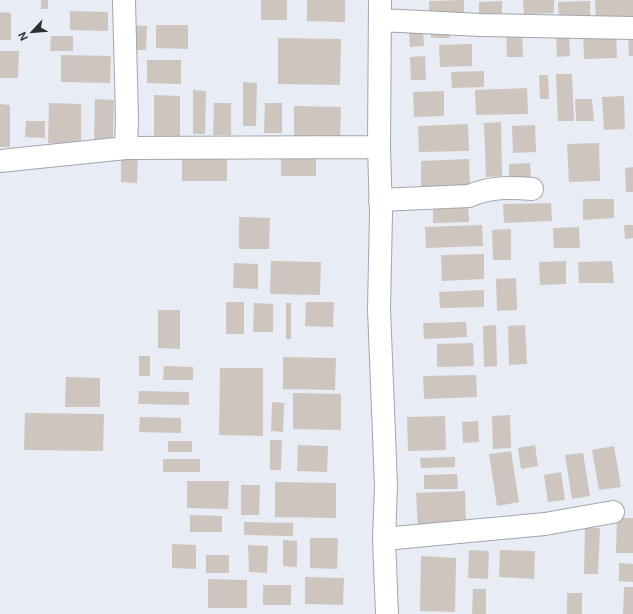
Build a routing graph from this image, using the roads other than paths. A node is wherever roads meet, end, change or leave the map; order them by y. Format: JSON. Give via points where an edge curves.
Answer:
{"nodes":[{"id":1,"x":124,"y":0,"type":"edge"},
{"id":2,"x":380,"y":10,"type":"edge"},
{"id":3,"x":633,"y":28,"type":"edge"},
{"id":4,"x":379,"y":147,"type":"junction"},
{"id":5,"x":126,"y":148,"type":"junction"},
{"id":6,"x":0,"y":161,"type":"edge"},
{"id":7,"x":532,"y":189,"type":"dead end"},
{"id":8,"x":380,"y":200,"type":"junction"},
{"id":9,"x":613,"y":512,"type":"dead end"},
{"id":10,"x":384,"y":539,"type":"junction"},
{"id":11,"x":387,"y":614,"type":"edge"}],
"edges":[{"from":1,"to":5,"type":"street"},
{"from":2,"to":3,"type":"street","via":[[481,25]]},
{"from":2,"to":4,"type":"street"},
{"from":4,"to":5,"type":"street"},
{"from":4,"to":8,"type":"street"},
{"from":5,"to":6,"type":"street"},
{"from":7,"to":8,"type":"street","via":[[509,187],[480,191],[469,196]]},
{"from":8,"to":10,"type":"street","via":[[379,309],[386,486]]},
{"from":9,"to":10,"type":"street","via":[[545,524]]},
{"from":10,"to":11,"type":"street"}]}
